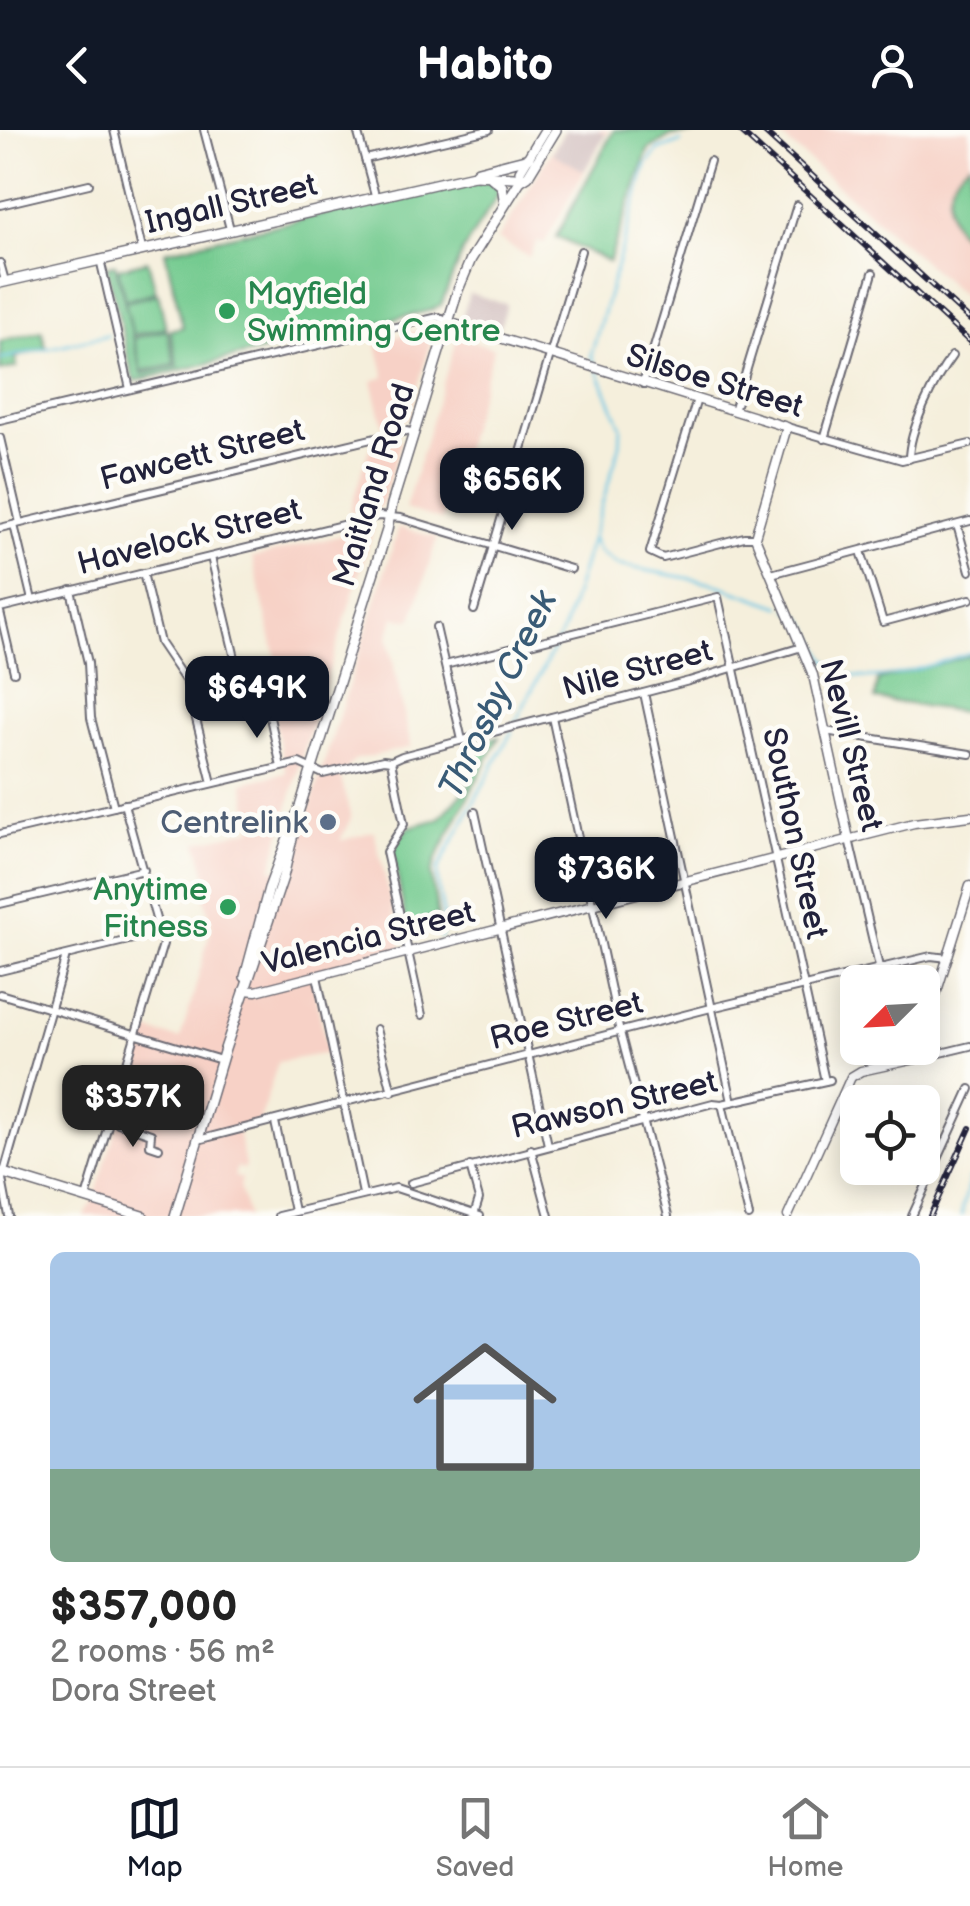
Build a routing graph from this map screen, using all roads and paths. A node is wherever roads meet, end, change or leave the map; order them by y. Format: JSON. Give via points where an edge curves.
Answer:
{"nodes":[{"id":1,"x":114,"y":130,"type":"edge"},
{"id":2,"x":204,"y":130,"type":"edge"},
{"id":3,"x":357,"y":130,"type":"edge"},
{"id":4,"x":489,"y":130,"type":"edge"},
{"id":5,"x":545,"y":130,"type":"edge"},
{"id":6,"x":556,"y":130,"type":"edge"},
{"id":7,"x":529,"y":158,"type":"junction"},
{"id":8,"x":365,"y":159,"type":"junction"},
{"id":9,"x":710,"y":161,"type":"dead end"},
{"id":10,"x":492,"y":173,"type":"junction"},
{"id":11,"x":516,"y":179,"type":"junction"},
{"id":12,"x":88,"y":184,"type":"dead end"},
{"id":13,"x":375,"y":195,"type":"junction"},
{"id":14,"x":505,"y":204,"type":"junction"},
{"id":15,"x":0,"y":205,"type":"edge"},
{"id":16,"x":797,"y":205,"type":"dead end"},
{"id":17,"x":230,"y":229,"type":"junction"},
{"id":18,"x":142,"y":250,"type":"junction"},
{"id":19,"x":580,"y":251,"type":"dead end"},
{"id":20,"x":100,"y":259,"type":"junction"},
{"id":21,"x":0,"y":262,"type":"edge"},
{"id":22,"x":874,"y":273,"type":"dead end"},
{"id":23,"x":2,"y":282,"type":"edge"},
{"id":24,"x":448,"y":322,"type":"junction"},
{"id":25,"x":551,"y":356,"type":"junction"},
{"id":26,"x":952,"y":356,"type":"dead end"},
{"id":27,"x":643,"y":384,"type":"junction"},
{"id":28,"x":130,"y":389,"type":"junction"},
{"id":29,"x":697,"y":399,"type":"junction"},
{"id":30,"x":734,"y":411,"type":"junction"},
{"id":31,"x":0,"y":420,"type":"edge"},
{"id":32,"x":787,"y":428,"type":"junction"},
{"id":33,"x":415,"y":433,"type":"junction"},
{"id":34,"x":0,"y":438,"type":"edge"},
{"id":35,"x":824,"y":439,"type":"junction"},
{"id":36,"x":970,"y":444,"type":"edge"},
{"id":37,"x":909,"y":459,"type":"junction"},
{"id":38,"x":390,"y":517,"type":"junction"},
{"id":39,"x":970,"y":521,"type":"edge"},
{"id":40,"x":17,"y":524,"type":"junction"},
{"id":41,"x":957,"y":525,"type":"junction"},
{"id":42,"x":0,"y":528,"type":"edge"},
{"id":43,"x":755,"y":537,"type":"junction"},
{"id":44,"x":493,"y":546,"type":"junction"},
{"id":45,"x":861,"y":551,"type":"junction"},
{"id":46,"x":211,"y":556,"type":"junction"},
{"id":47,"x":570,"y":569,"type":"dead end"},
{"id":48,"x":970,"y":571,"type":"edge"},
{"id":49,"x":143,"y":572,"type":"junction"},
{"id":50,"x":771,"y":574,"type":"junction"},
{"id":51,"x":71,"y":590,"type":"junction"},
{"id":52,"x":32,"y":600,"type":"junction"},
{"id":53,"x":970,"y":600,"type":"edge"},
{"id":54,"x":0,"y":610,"type":"edge"},
{"id":55,"x":474,"y":610,"type":"dead end"},
{"id":56,"x":436,"y":627,"type":"dead end"},
{"id":57,"x":802,"y":648,"type":"junction"},
{"id":58,"x":445,"y":665,"type":"junction"},
{"id":59,"x":734,"y":668,"type":"junction"},
{"id":60,"x":14,"y":672,"type":"dead end"},
{"id":61,"x":644,"y":693,"type":"junction"},
{"id":62,"x":248,"y":699,"type":"junction"},
{"id":63,"x":220,"y":706,"type":"dead end"},
{"id":64,"x":552,"y":717,"type":"junction"},
{"id":65,"x":825,"y":731,"type":"junction"},
{"id":66,"x":462,"y":740,"type":"junction"},
{"id":67,"x":970,"y":754,"type":"edge"},
{"id":68,"x":391,"y":761,"type":"junction"},
{"id":69,"x":281,"y":767,"type":"junction"},
{"id":70,"x":312,"y":768,"type":"junction"},
{"id":71,"x":212,"y":784,"type":"junction"},
{"id":72,"x":124,"y":804,"type":"junction"},
{"id":73,"x":114,"y":807,"type":"junction"},
{"id":74,"x":475,"y":812,"type":"dead end"},
{"id":75,"x":970,"y":816,"type":"edge"},
{"id":76,"x":0,"y":834,"type":"edge"},
{"id":77,"x":850,"y":839,"type":"junction"},
{"id":78,"x":776,"y":858,"type":"junction"},
{"id":79,"x":144,"y":870,"type":"junction"},
{"id":80,"x":684,"y":882,"type":"junction"},
{"id":81,"x":970,"y":886,"type":"edge"},
{"id":82,"x":0,"y":904,"type":"edge"},
{"id":83,"x":592,"y":906,"type":"junction"},
{"id":84,"x":500,"y":930,"type":"junction"},
{"id":85,"x":162,"y":932,"type":"junction"},
{"id":86,"x":408,"y":954,"type":"junction"},
{"id":87,"x":66,"y":956,"type":"junction"},
{"id":88,"x":948,"y":958,"type":"junction"},
{"id":89,"x":879,"y":965,"type":"edge"},
{"id":90,"x":888,"y":965,"type":"edge"},
{"id":91,"x":0,"y":971,"type":"edge"},
{"id":92,"x":317,"y":976,"type":"junction"},
{"id":93,"x":840,"y":976,"type":"edge"},
{"id":94,"x":940,"y":983,"type":"edge"},
{"id":95,"x":803,"y":985,"type":"junction"},
{"id":96,"x":244,"y":990,"type":"junction"},
{"id":97,"x":0,"y":994,"type":"edge"},
{"id":98,"x":711,"y":1008,"type":"junction"},
{"id":99,"x":52,"y":1009,"type":"junction"},
{"id":100,"x":422,"y":1015,"type":"dead end"},
{"id":101,"x":376,"y":1028,"type":"dead end"},
{"id":102,"x":620,"y":1032,"type":"junction"},
{"id":103,"x":135,"y":1035,"type":"junction"},
{"id":104,"x":970,"y":1046,"type":"edge"},
{"id":105,"x":940,"y":1053,"type":"edge"},
{"id":106,"x":528,"y":1057,"type":"junction"},
{"id":107,"x":221,"y":1060,"type":"junction"},
{"id":108,"x":891,"y":1065,"type":"edge"},
{"id":109,"x":828,"y":1080,"type":"joint"},
{"id":110,"x":970,"y":1089,"type":"edge"},
{"id":111,"x":392,"y":1092,"type":"junction"},
{"id":112,"x":732,"y":1102,"type":"junction"},
{"id":113,"x":344,"y":1104,"type":"junction"},
{"id":114,"x":722,"y":1104,"type":"junction"},
{"id":115,"x":644,"y":1120,"type":"junction"},
{"id":116,"x":118,"y":1122,"type":"dead end"},
{"id":117,"x":275,"y":1122,"type":"junction"},
{"id":118,"x":198,"y":1140,"type":"junction"},
{"id":119,"x":548,"y":1145,"type":"junction"},
{"id":120,"x":159,"y":1148,"type":"dead end"},
{"id":121,"x":531,"y":1150,"type":"junction"},
{"id":122,"x":470,"y":1166,"type":"junction"},
{"id":123,"x":2,"y":1172,"type":"edge"},
{"id":124,"x":412,"y":1182,"type":"dead end"},
{"id":125,"x":364,"y":1194,"type":"junction"},
{"id":126,"x":86,"y":1198,"type":"junction"},
{"id":127,"x":294,"y":1211,"type":"junction"},
{"id":128,"x":463,"y":1214,"type":"edge"},
{"id":129,"x":476,"y":1215,"type":"edge"},
{"id":130,"x":9,"y":1216,"type":"edge"},
{"id":131,"x":143,"y":1216,"type":"edge"},
{"id":132,"x":175,"y":1216,"type":"edge"},
{"id":133,"x":278,"y":1216,"type":"edge"},
{"id":134,"x":549,"y":1216,"type":"edge"},
{"id":135,"x":668,"y":1216,"type":"edge"},
{"id":136,"x":749,"y":1216,"type":"edge"},
{"id":137,"x":788,"y":1216,"type":"edge"},
{"id":138,"x":912,"y":1216,"type":"edge"}],
"edges":[{"from":1,"to":18,"type":"street"},
{"from":2,"to":17,"type":"street"},
{"from":3,"to":8,"type":"street"},
{"from":4,"to":8,"type":"street"},
{"from":5,"to":7,"type":"main road","name":"Maitland Road"},
{"from":6,"to":11,"type":"main road","name":"Maitland Road","via":[[529,175]]},
{"from":7,"to":10,"type":"main road","name":"Ingall Street"},
{"from":7,"to":11,"type":"main road","name":"Maitland Road"},
{"from":8,"to":13,"type":"street"},
{"from":9,"to":27,"type":"street"},
{"from":10,"to":11,"type":"main road","via":[[509,172]]},
{"from":10,"to":13,"type":"main road","name":"Ingall Street"},
{"from":10,"to":14,"type":"main road"},
{"from":11,"to":14,"type":"main road","name":"Maitland Road"},
{"from":12,"to":15,"type":"street"},
{"from":13,"to":17,"type":"main road","name":"Ingall Street"},
{"from":14,"to":24,"type":"main road","name":"Maitland Road","via":[[471,259]]},
{"from":16,"to":30,"type":"street"},
{"from":17,"to":18,"type":"main road","name":"Ingall Street"},
{"from":18,"to":20,"type":"main road","name":"Ingall Street"},
{"from":19,"to":25,"type":"street"},
{"from":20,"to":23,"type":"main road","name":"Ingall Street"},
{"from":20,"to":28,"type":"street"},
{"from":21,"to":23,"type":"street"},
{"from":22,"to":35,"type":"street"},
{"from":24,"to":25,"type":"street","name":"Silsoe Street"},
{"from":24,"to":28,"type":"street","via":[[438,317]]},
{"from":24,"to":33,"type":"main road","name":"Maitland Road"},
{"from":25,"to":27,"type":"street","name":"Silsoe Street"},
{"from":25,"to":44,"type":"street"},
{"from":26,"to":37,"type":"street","via":[[912,435]]},
{"from":27,"to":29,"type":"street","name":"Silsoe Street"},
{"from":28,"to":31,"type":"street"},
{"from":29,"to":30,"type":"street","name":"Silsoe Street"},
{"from":29,"to":43,"type":"street","via":[[652,554],[663,558]]},
{"from":30,"to":32,"type":"street","name":"Silsoe Street"},
{"from":32,"to":35,"type":"street","name":"Silsoe Street"},
{"from":32,"to":43,"type":"street"},
{"from":33,"to":38,"type":"main road","name":"Maitland Road"},
{"from":33,"to":40,"type":"street","name":"Fawcett Street","via":[[388,434]]},
{"from":34,"to":40,"type":"street"},
{"from":35,"to":37,"type":"street","name":"Silsoe Street"},
{"from":36,"to":37,"type":"street","name":"Silsoe Street"},
{"from":38,"to":44,"type":"street"},
{"from":38,"to":46,"type":"street","name":"Havelock Street"},
{"from":38,"to":70,"type":"main road","name":"Maitland Road"},
{"from":39,"to":41,"type":"street"},
{"from":40,"to":42,"type":"street","name":"Fawcett Street"},
{"from":40,"to":52,"type":"street"},
{"from":41,"to":45,"type":"street"},
{"from":41,"to":48,"type":"street"},
{"from":43,"to":50,"type":"street","name":"Nevill Street"},
{"from":44,"to":47,"type":"street"},
{"from":44,"to":55,"type":"street"},
{"from":45,"to":50,"type":"street"},
{"from":45,"to":53,"type":"street","via":[[882,622]]},
{"from":46,"to":49,"type":"street","name":"Havelock Street"},
{"from":46,"to":62,"type":"street"},
{"from":49,"to":51,"type":"street","name":"Havelock Street"},
{"from":49,"to":71,"type":"street","via":[[160,643],[187,683]]},
{"from":50,"to":57,"type":"street","name":"Nevill Street"},
{"from":51,"to":52,"type":"street","name":"Havelock Street"},
{"from":51,"to":73,"type":"street","via":[[88,663],[91,718]]},
{"from":52,"to":54,"type":"street","name":"Havelock Street"},
{"from":54,"to":60,"type":"street"},
{"from":56,"to":58,"type":"street"},
{"from":57,"to":59,"type":"street","name":"Nile Street"},
{"from":57,"to":65,"type":"street","name":"Nevill Street"},
{"from":58,"to":59,"type":"street","name":"Southon Street","via":[[718,597]]},
{"from":58,"to":66,"type":"street"},
{"from":59,"to":61,"type":"street","name":"Nile Street"},
{"from":59,"to":78,"type":"street","name":"Southon Street"},
{"from":61,"to":64,"type":"street","name":"Nile Street"},
{"from":61,"to":80,"type":"street"},
{"from":62,"to":63,"type":"street"},
{"from":62,"to":69,"type":"street","via":[[267,704]]},
{"from":64,"to":66,"type":"street","name":"Nile Street"},
{"from":64,"to":83,"type":"street"},
{"from":65,"to":67,"type":"street"},
{"from":65,"to":77,"type":"street","name":"Nevill Street"},
{"from":66,"to":68,"type":"street","name":"Nile Street"},
{"from":68,"to":70,"type":"street","name":"Nile Street","via":[[323,774]]},
{"from":68,"to":86,"type":"street","via":[[404,824],[386,852]]},
{"from":69,"to":70,"type":"street","name":"Nile Street","via":[[299,762]]},
{"from":69,"to":71,"type":"street","name":"Nile Street"},
{"from":70,"to":96,"type":"main road","name":"Maitland Road","via":[[269,888]]},
{"from":71,"to":72,"type":"street","name":"Nile Street"},
{"from":72,"to":73,"type":"street","name":"Nile Street"},
{"from":72,"to":79,"type":"street"},
{"from":73,"to":76,"type":"street","name":"Nile Street"},
{"from":74,"to":84,"type":"street"},
{"from":75,"to":77,"type":"street","name":"Valencia Street"},
{"from":77,"to":78,"type":"street","name":"Valencia Street"},
{"from":77,"to":89,"type":"street","name":"Nevill Street"},
{"from":78,"to":80,"type":"street","name":"Valencia Street"},
{"from":78,"to":95,"type":"street","name":"Southon Street"},
{"from":79,"to":82,"type":"street"},
{"from":79,"to":85,"type":"street"},
{"from":80,"to":83,"type":"street","name":"Valencia Street"},
{"from":80,"to":98,"type":"street"},
{"from":81,"to":88,"type":"street"},
{"from":83,"to":84,"type":"street","name":"Valencia Street"},
{"from":83,"to":102,"type":"street"},
{"from":84,"to":86,"type":"street","name":"Valencia Street"},
{"from":84,"to":106,"type":"street"},
{"from":85,"to":87,"type":"street"},
{"from":85,"to":103,"type":"street"},
{"from":86,"to":92,"type":"street","name":"Valencia Street"},
{"from":86,"to":100,"type":"street"},
{"from":87,"to":91,"type":"street"},
{"from":87,"to":99,"type":"street"},
{"from":88,"to":90,"type":"street","name":"Roe Street"},
{"from":88,"to":94,"type":"street"},
{"from":92,"to":96,"type":"street","name":"Valencia Street"},
{"from":92,"to":113,"type":"street"},
{"from":93,"to":95,"type":"street","name":"Roe Street"},
{"from":95,"to":98,"type":"street","name":"Roe Street"},
{"from":95,"to":109,"type":"street","name":"Southon Street"},
{"from":96,"to":107,"type":"main road","name":"Maitland Road"},
{"from":97,"to":99,"type":"street"},
{"from":98,"to":102,"type":"street","name":"Roe Street"},
{"from":98,"to":112,"type":"street"},
{"from":99,"to":103,"type":"street"},
{"from":99,"to":123,"type":"street"},
{"from":101,"to":111,"type":"street"},
{"from":102,"to":106,"type":"street","name":"Roe Street"},
{"from":102,"to":115,"type":"street"},
{"from":103,"to":107,"type":"street"},
{"from":103,"to":126,"type":"street"},
{"from":104,"to":105,"type":"street"},
{"from":106,"to":111,"type":"street","name":"Roe Street"},
{"from":106,"to":119,"type":"street"},
{"from":107,"to":118,"type":"main road","name":"Maitland Road"},
{"from":108,"to":137,"type":"street","via":[[848,1080]]},
{"from":109,"to":112,"type":"street","name":"Rawson Street"},
{"from":110,"to":138,"type":"street"},
{"from":111,"to":113,"type":"street","name":"Roe Street"},
{"from":112,"to":114,"type":"street","name":"Rawson Street"},
{"from":113,"to":117,"type":"street","name":"Roe Street"},
{"from":113,"to":125,"type":"street"},
{"from":114,"to":115,"type":"street","name":"Rawson Street"},
{"from":114,"to":136,"type":"street"},
{"from":115,"to":119,"type":"street","name":"Rawson Street"},
{"from":115,"to":135,"type":"street"},
{"from":116,"to":120,"type":"street","via":[[154,1132],[150,1145]]},
{"from":117,"to":118,"type":"street","name":"Roe Street"},
{"from":117,"to":127,"type":"street"},
{"from":118,"to":132,"type":"main road","name":"Maitland Road"},
{"from":119,"to":121,"type":"street","name":"Rawson Street"},
{"from":121,"to":122,"type":"street","name":"Rawson Street"},
{"from":121,"to":134,"type":"street"},
{"from":122,"to":124,"type":"street","name":"Rawson Street"},
{"from":122,"to":129,"type":"street","via":[[479,1198]]},
{"from":123,"to":126,"type":"main road"},
{"from":123,"to":130,"type":"street"},
{"from":125,"to":127,"type":"street"},
{"from":125,"to":128,"type":"street","via":[[390,1188]]},
{"from":126,"to":131,"type":"main road"},
{"from":127,"to":133,"type":"street"},
{"from":128,"to":129,"type":"street"}]}
